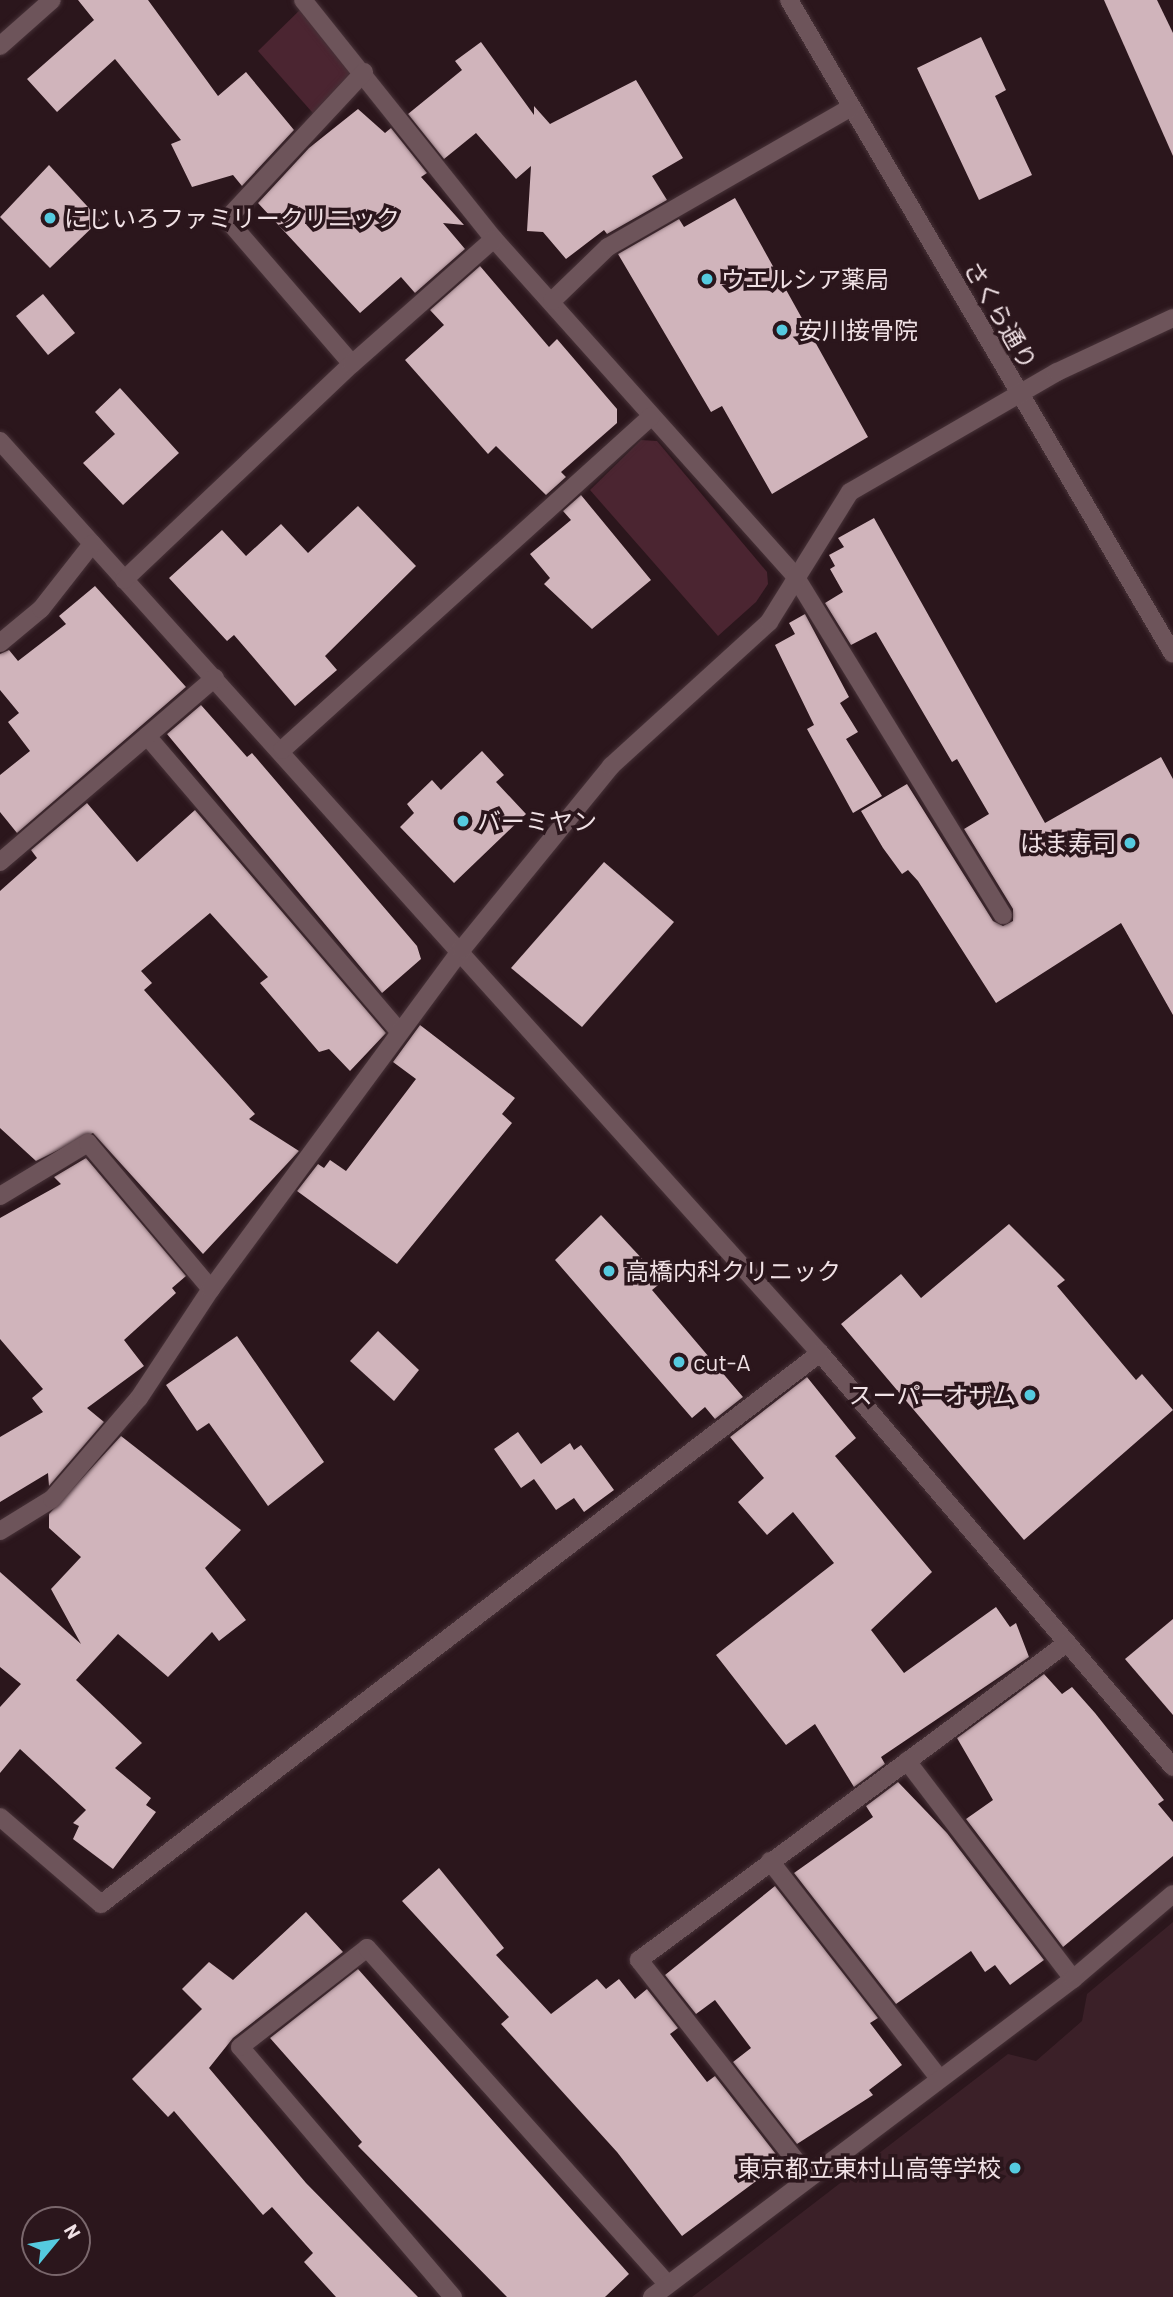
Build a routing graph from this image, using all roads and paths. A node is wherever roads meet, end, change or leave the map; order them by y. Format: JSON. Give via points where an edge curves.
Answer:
{"nodes":[{"id":1,"x":52,"y":0,"type":"edge"},
{"id":2,"x":303,"y":0,"type":"edge"},
{"id":3,"x":789,"y":0,"type":"edge"},
{"id":4,"x":0,"y":46,"type":"edge"},
{"id":5,"x":364,"y":72,"type":"junction"},
{"id":6,"x":851,"y":107,"type":"junction"},
{"id":7,"x":494,"y":239,"type":"junction"},
{"id":8,"x":552,"y":301,"type":"junction"},
{"id":9,"x":1173,"y":317,"type":"edge"},
{"id":10,"x":352,"y":364,"type":"junction"},
{"id":11,"x":1018,"y":393,"type":"junction"},
{"id":12,"x":651,"y":416,"type":"junction"},
{"id":13,"x":0,"y":441,"type":"edge"},
{"id":14,"x":92,"y":544,"type":"junction"},
{"id":15,"x":795,"y":576,"type":"junction"},
{"id":16,"x":124,"y":580,"type":"junction"},
{"id":17,"x":0,"y":643,"type":"edge"},
{"id":18,"x":1173,"y":654,"type":"edge"},
{"id":19,"x":215,"y":678,"type":"junction"},
{"id":20,"x":147,"y":736,"type":"junction"},
{"id":21,"x":282,"y":750,"type":"junction"},
{"id":22,"x":0,"y":862,"type":"edge"},
{"id":23,"x":1003,"y":915,"type":"dead end"},
{"id":24,"x":462,"y":949,"type":"junction"},
{"id":25,"x":400,"y":1032,"type":"junction"},
{"id":26,"x":0,"y":1196,"type":"edge"},
{"id":27,"x":211,"y":1289,"type":"junction"},
{"id":28,"x":820,"y":1353,"type":"junction"},
{"id":29,"x":0,"y":1531,"type":"edge"},
{"id":30,"x":1067,"y":1643,"type":"junction"},
{"id":31,"x":906,"y":1761,"type":"junction"},
{"id":32,"x":1173,"y":1767,"type":"edge"},
{"id":33,"x":0,"y":1817,"type":"edge"},
{"id":34,"x":770,"y":1861,"type":"junction"},
{"id":35,"x":1173,"y":1894,"type":"edge"},
{"id":36,"x":1073,"y":1979,"type":"junction"},
{"id":37,"x":940,"y":2079,"type":"junction"},
{"id":38,"x":807,"y":2175,"type":"junction"},
{"id":39,"x":667,"y":2283,"type":"junction"},
{"id":40,"x":453,"y":2297,"type":"edge"},
{"id":41,"x":652,"y":2297,"type":"edge"}],
"edges":[{"from":1,"to":4,"type":"street"},
{"from":2,"to":5,"type":"street"},
{"from":3,"to":6,"type":"street","name":"さくら通り"},
{"from":5,"to":7,"type":"street"},
{"from":5,"to":10,"type":"street","via":[[227,219]]},
{"from":6,"to":8,"type":"street","via":[[607,247]]},
{"from":6,"to":11,"type":"street","name":"さくら通り"},
{"from":7,"to":8,"type":"street"},
{"from":7,"to":10,"type":"street"},
{"from":8,"to":12,"type":"street"},
{"from":9,"to":11,"type":"street"},
{"from":10,"to":16,"type":"street"},
{"from":11,"to":15,"type":"street","via":[[850,492]]},
{"from":11,"to":18,"type":"street","name":"さくら通り"},
{"from":12,"to":15,"type":"street"},
{"from":12,"to":21,"type":"street"},
{"from":13,"to":14,"type":"street"},
{"from":14,"to":16,"type":"street"},
{"from":14,"to":17,"type":"street","via":[[41,608]]},
{"from":15,"to":23,"type":"street"},
{"from":15,"to":24,"type":"street","via":[[769,622],[611,766]]},
{"from":16,"to":19,"type":"street"},
{"from":19,"to":20,"type":"street"},
{"from":19,"to":21,"type":"street"},
{"from":20,"to":22,"type":"street"},
{"from":20,"to":25,"type":"street"},
{"from":21,"to":24,"type":"street"},
{"from":24,"to":25,"type":"street"},
{"from":24,"to":28,"type":"street"},
{"from":25,"to":27,"type":"street"},
{"from":26,"to":27,"type":"street","via":[[88,1143]]},
{"from":27,"to":29,"type":"street","via":[[139,1398],[52,1499]]},
{"from":28,"to":30,"type":"street"},
{"from":28,"to":33,"type":"street","via":[[101,1904]]},
{"from":30,"to":31,"type":"street"},
{"from":30,"to":32,"type":"street"},
{"from":31,"to":34,"type":"street"},
{"from":31,"to":36,"type":"street"},
{"from":34,"to":37,"type":"street"},
{"from":34,"to":38,"type":"street","via":[[639,1960]]},
{"from":35,"to":36,"type":"street"},
{"from":36,"to":37,"type":"street"},
{"from":37,"to":38,"type":"street"},
{"from":38,"to":39,"type":"street"},
{"from":39,"to":40,"type":"street","via":[[367,1948],[240,2047]]},
{"from":39,"to":41,"type":"street"}]}
